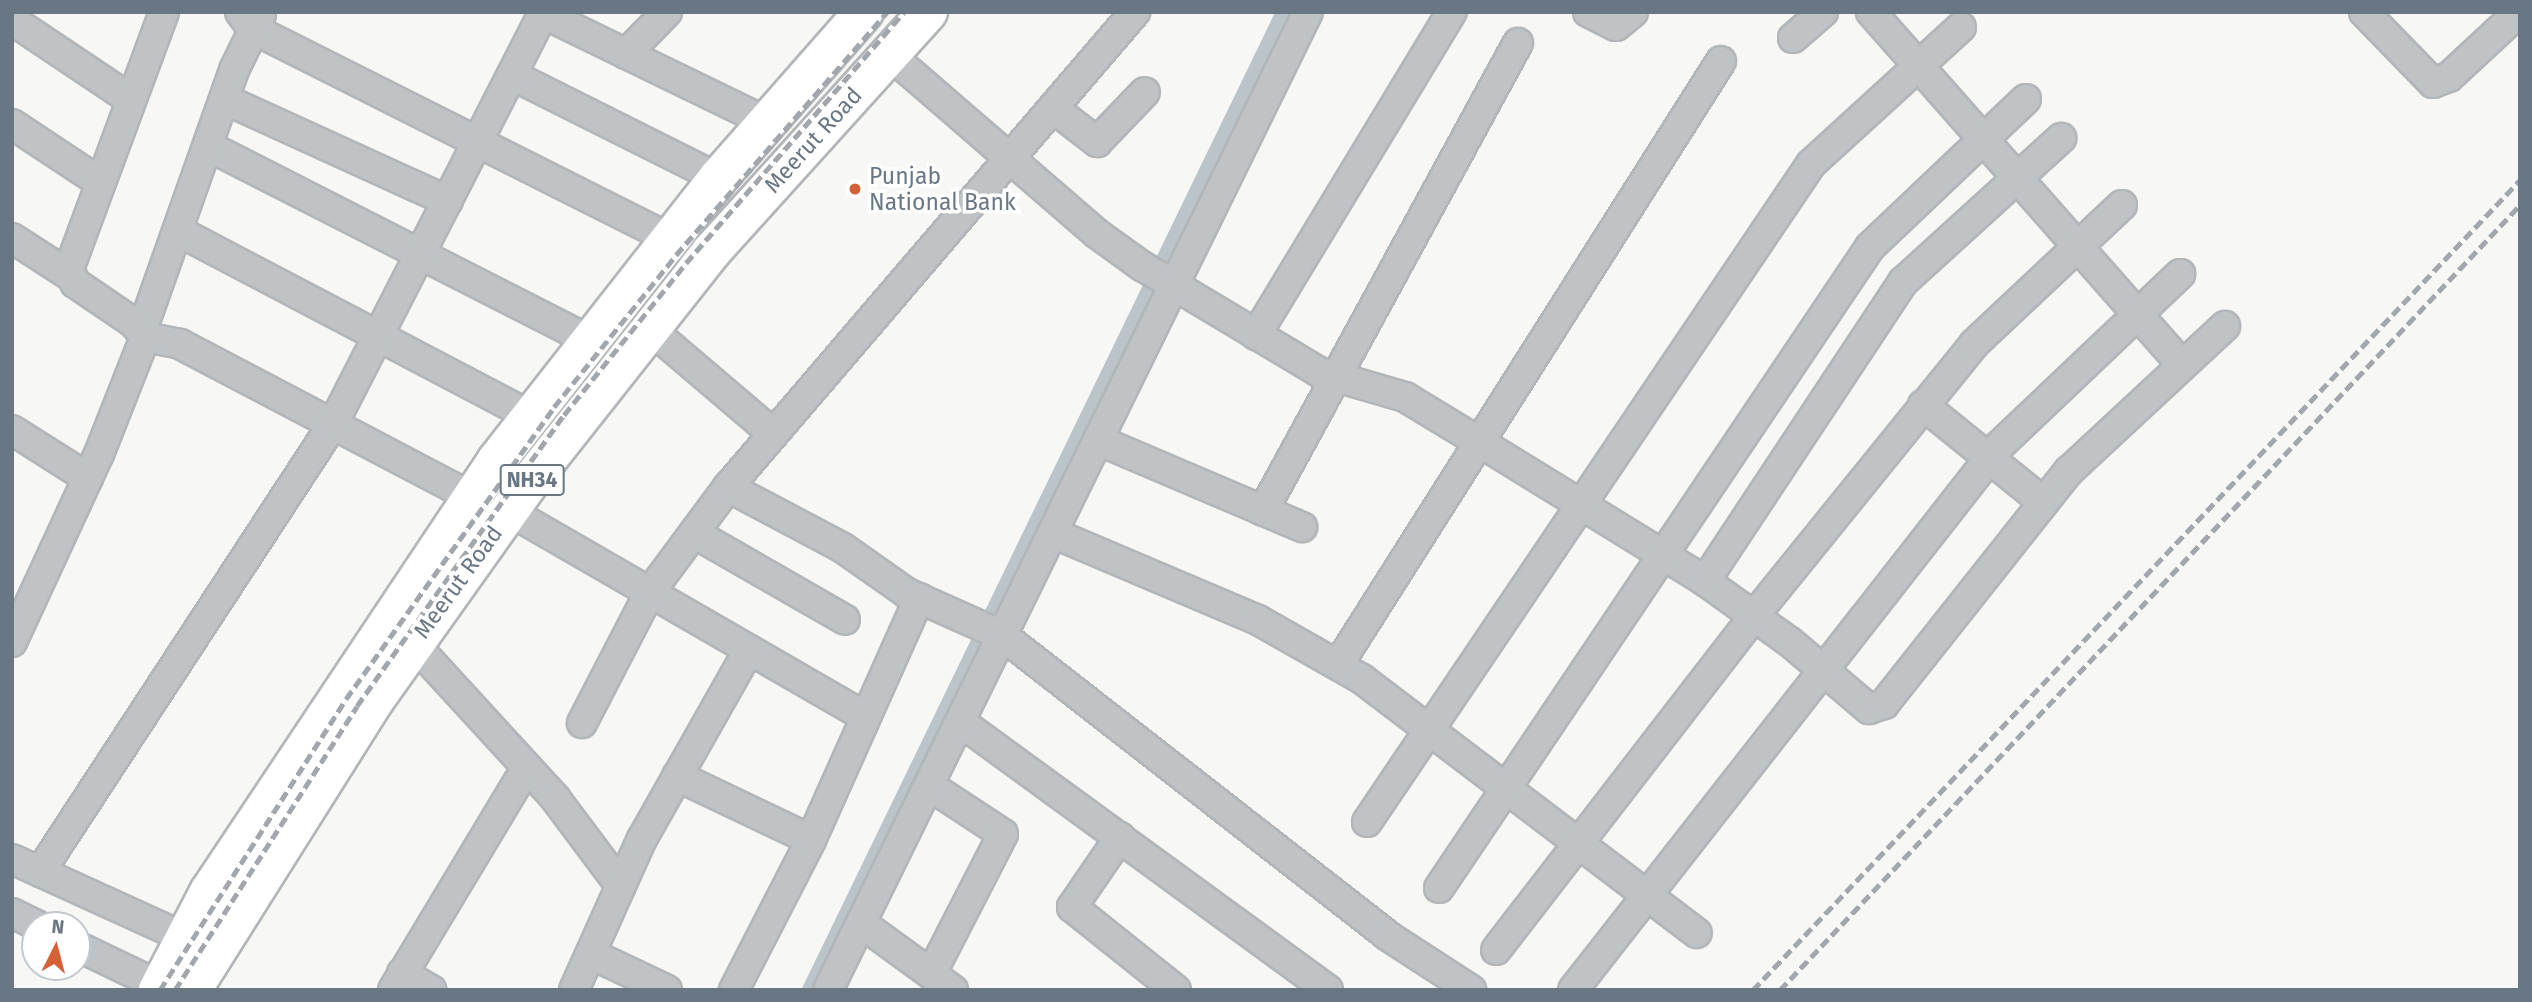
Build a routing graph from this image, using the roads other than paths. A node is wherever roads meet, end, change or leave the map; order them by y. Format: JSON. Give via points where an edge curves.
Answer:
{"nodes":[{"id":1,"x":164,"y":12,"type":"edge"},
{"id":2,"x":667,"y":12,"type":"edge"},
{"id":3,"x":928,"y":12,"type":"edge"},
{"id":4,"x":1135,"y":12,"type":"edge"},
{"id":5,"x":1308,"y":12,"type":"edge"},
{"id":6,"x":1452,"y":12,"type":"edge"},
{"id":7,"x":1588,"y":12,"type":"edge"},
{"id":8,"x":1633,"y":12,"type":"edge"},
{"id":9,"x":1823,"y":12,"type":"edge"},
{"id":10,"x":1871,"y":12,"type":"edge"},
{"id":11,"x":2519,"y":12,"type":"edge"},
{"id":12,"x":542,"y":13,"type":"edge"},
{"id":13,"x":855,"y":15,"type":"edge"},
{"id":14,"x":2371,"y":15,"type":"edge"},
{"id":15,"x":252,"y":18,"type":"edge"},
{"id":16,"x":12,"y":20,"type":"edge"},
{"id":17,"x":1961,"y":27,"type":"dead end"},
{"id":18,"x":1793,"y":38,"type":"dead end"},
{"id":19,"x":1518,"y":43,"type":"dead end"},
{"id":20,"x":626,"y":54,"type":"junction"},
{"id":21,"x":890,"y":55,"type":"junction"},
{"id":22,"x":1721,"y":61,"type":"dead end"},
{"id":23,"x":1917,"y":64,"type":"junction"},
{"id":24,"x":512,"y":75,"type":"junction"},
{"id":25,"x":1145,"y":92,"type":"dead end"},
{"id":26,"x":130,"y":99,"type":"junction"},
{"id":27,"x":224,"y":99,"type":"junction"},
{"id":28,"x":2026,"y":99,"type":"dead end"},
{"id":29,"x":1053,"y":108,"type":"junction"},
{"id":30,"x":769,"y":123,"type":"junction"},
{"id":31,"x":12,"y":124,"type":"edge"},
{"id":32,"x":2061,"y":138,"type":"dead end"},
{"id":33,"x":1981,"y":140,"type":"junction"},
{"id":34,"x":478,"y":142,"type":"junction"},
{"id":35,"x":208,"y":146,"type":"junction"},
{"id":36,"x":1009,"y":160,"type":"junction"},
{"id":37,"x":718,"y":178,"type":"junction"},
{"id":38,"x":2014,"y":180,"type":"junction"},
{"id":39,"x":98,"y":181,"type":"junction"},
{"id":40,"x":448,"y":201,"type":"junction"},
{"id":41,"x":2122,"y":205,"type":"dead end"},
{"id":42,"x":178,"y":231,"type":"junction"},
{"id":43,"x":12,"y":237,"type":"edge"},
{"id":44,"x":670,"y":239,"type":"junction"},
{"id":45,"x":2075,"y":248,"type":"junction"},
{"id":46,"x":422,"y":252,"type":"junction"},
{"id":47,"x":707,"y":257,"type":"junction"},
{"id":48,"x":2180,"y":274,"type":"dead end"},
{"id":49,"x":71,"y":276,"type":"junction"},
{"id":50,"x":1159,"y":276,"type":"junction"},
{"id":51,"x":2135,"y":314,"type":"junction"},
{"id":52,"x":2225,"y":326,"type":"dead end"},
{"id":53,"x":650,"y":329,"type":"junction"},
{"id":54,"x":143,"y":333,"type":"junction"},
{"id":55,"x":1256,"y":335,"type":"junction"},
{"id":56,"x":380,"y":337,"type":"junction"},
{"id":57,"x":590,"y":341,"type":"junction"},
{"id":58,"x":2182,"y":365,"type":"junction"},
{"id":59,"x":1334,"y":379,"type":"junction"},
{"id":60,"x":1923,"y":405,"type":"junction"},
{"id":61,"x":530,"y":416,"type":"junction"},
{"id":62,"x":334,"y":424,"type":"junction"},
{"id":63,"x":12,"y":430,"type":"edge"},
{"id":64,"x":772,"y":433,"type":"junction"},
{"id":65,"x":1098,"y":440,"type":"junction"},
{"id":66,"x":1481,"y":443,"type":"junction"},
{"id":67,"x":1989,"y":459,"type":"junction"},
{"id":68,"x":88,"y":478,"type":"junction"},
{"id":69,"x":728,"y":487,"type":"junction"},
{"id":70,"x":472,"y":497,"type":"junction"},
{"id":71,"x":2043,"y":502,"type":"junction"},
{"id":72,"x":1580,"y":505,"type":"junction"},
{"id":73,"x":509,"y":511,"type":"junction"},
{"id":74,"x":1263,"y":511,"type":"junction"},
{"id":75,"x":1302,"y":527,"type":"dead end"},
{"id":76,"x":694,"y":533,"type":"junction"},
{"id":77,"x":1053,"y":533,"type":"junction"},
{"id":78,"x":1660,"y":554,"type":"junction"},
{"id":79,"x":1705,"y":582,"type":"junction"},
{"id":80,"x":650,"y":592,"type":"junction"},
{"id":81,"x":919,"y":598,"type":"junction"},
{"id":82,"x":1754,"y":615,"type":"junction"},
{"id":83,"x":845,"y":620,"type":"dead end"},
{"id":84,"x":991,"y":629,"type":"junction"},
{"id":85,"x":12,"y":642,"type":"edge"},
{"id":86,"x":414,"y":644,"type":"junction"},
{"id":87,"x":749,"y":650,"type":"junction"},
{"id":88,"x":1338,"y":665,"type":"junction"},
{"id":89,"x":1822,"y":669,"type":"junction"},
{"id":90,"x":864,"y":716,"type":"junction"},
{"id":91,"x":582,"y":723,"type":"dead end"},
{"id":92,"x":962,"y":723,"type":"junction"},
{"id":93,"x":1430,"y":726,"type":"junction"},
{"id":94,"x":527,"y":767,"type":"junction"},
{"id":95,"x":677,"y":776,"type":"junction"},
{"id":96,"x":930,"y":786,"type":"junction"},
{"id":97,"x":1509,"y":787,"type":"junction"},
{"id":98,"x":1367,"y":822,"type":"dead end"},
{"id":99,"x":1120,"y":836,"type":"junction"},
{"id":100,"x":811,"y":840,"type":"junction"},
{"id":101,"x":1578,"y":840,"type":"junction"},
{"id":102,"x":12,"y":859,"type":"edge"},
{"id":103,"x":40,"y":872,"type":"junction"},
{"id":104,"x":620,"y":885,"type":"junction"},
{"id":105,"x":1439,"y":888,"type":"dead end"},
{"id":106,"x":1646,"y":893,"type":"junction"},
{"id":107,"x":861,"y":923,"type":"junction"},
{"id":108,"x":1697,"y":933,"type":"dead end"},
{"id":109,"x":185,"y":938,"type":"junction"},
{"id":110,"x":1496,"y":950,"type":"dead end"},
{"id":111,"x":91,"y":952,"type":"edge"},
{"id":112,"x":591,"y":954,"type":"junction"},
{"id":113,"x":397,"y":981,"type":"edge"},
{"id":114,"x":942,"y":981,"type":"edge"},
{"id":115,"x":655,"y":987,"type":"edge"},
{"id":116,"x":170,"y":989,"type":"edge"},
{"id":117,"x":432,"y":990,"type":"edge"},
{"id":118,"x":574,"y":990,"type":"edge"},
{"id":119,"x":734,"y":990,"type":"edge"},
{"id":120,"x":828,"y":990,"type":"edge"},
{"id":121,"x":1175,"y":990,"type":"edge"},
{"id":122,"x":1328,"y":990,"type":"edge"},
{"id":123,"x":1471,"y":990,"type":"edge"},
{"id":124,"x":1573,"y":990,"type":"edge"}],
"edges":[{"from":1,"to":26,"type":"street"},
{"from":2,"to":20,"type":"street"},
{"from":3,"to":21,"type":"highway","name":"Meerut Road","number":"NH34"},
{"from":4,"to":29,"type":"street"},
{"from":5,"to":50,"type":"street"},
{"from":6,"to":55,"type":"street"},
{"from":7,"to":8,"type":"street","via":[[1616,26]]},
{"from":9,"to":18,"type":"street"},
{"from":10,"to":23,"type":"street"},
{"from":11,"to":14,"type":"street","via":[[2449,77],[2433,83]]},
{"from":12,"to":20,"type":"street"},
{"from":12,"to":24,"type":"street"},
{"from":13,"to":30,"type":"highway","name":"Meerut Road","number":"NH34"},
{"from":15,"to":27,"type":"street"},
{"from":15,"to":34,"type":"street"},
{"from":16,"to":26,"type":"street"},
{"from":17,"to":23,"type":"street"},
{"from":19,"to":59,"type":"street"},
{"from":20,"to":30,"type":"street"},
{"from":21,"to":36,"type":"street"},
{"from":21,"to":47,"type":"highway","name":"Meerut Road","number":"NH34"},
{"from":22,"to":66,"type":"street"},
{"from":23,"to":33,"type":"street"},
{"from":23,"to":72,"type":"street","via":[[1811,164]]},
{"from":24,"to":34,"type":"street"},
{"from":24,"to":37,"type":"street"},
{"from":25,"to":29,"type":"street","via":[[1097,142]]},
{"from":26,"to":39,"type":"street"},
{"from":27,"to":35,"type":"street"},
{"from":27,"to":40,"type":"street"},
{"from":28,"to":33,"type":"street"},
{"from":29,"to":36,"type":"street"},
{"from":30,"to":37,"type":"highway","name":"Meerut Road","number":"NH34"},
{"from":31,"to":39,"type":"street"},
{"from":32,"to":38,"type":"street"},
{"from":33,"to":38,"type":"street"},
{"from":33,"to":78,"type":"street","via":[[1870,247]]},
{"from":34,"to":40,"type":"street"},
{"from":34,"to":44,"type":"street"},
{"from":35,"to":42,"type":"street"},
{"from":35,"to":46,"type":"street"},
{"from":36,"to":50,"type":"street"},
{"from":36,"to":64,"type":"street"},
{"from":37,"to":44,"type":"highway","name":"Meerut Road","number":"NH34"},
{"from":38,"to":45,"type":"street"},
{"from":38,"to":79,"type":"street","via":[[1903,282]]},
{"from":39,"to":49,"type":"street","via":[[70,258]]},
{"from":40,"to":46,"type":"street"},
{"from":41,"to":45,"type":"street"},
{"from":42,"to":54,"type":"street"},
{"from":42,"to":56,"type":"street"},
{"from":43,"to":49,"type":"street"},
{"from":44,"to":47,"type":"street"},
{"from":44,"to":57,"type":"highway","name":"Meerut Road","number":"NH34"},
{"from":45,"to":51,"type":"street"},
{"from":45,"to":60,"type":"street","via":[[1991,326]]},
{"from":46,"to":56,"type":"street"},
{"from":46,"to":57,"type":"street"},
{"from":47,"to":53,"type":"highway","name":"Meerut Road","number":"NH34"},
{"from":48,"to":51,"type":"street"},
{"from":49,"to":54,"type":"street"},
{"from":50,"to":55,"type":"street"},
{"from":50,"to":65,"type":"street"},
{"from":51,"to":58,"type":"street"},
{"from":51,"to":67,"type":"street","via":[[2033,408]]},
{"from":52,"to":58,"type":"street"},
{"from":53,"to":64,"type":"street"},
{"from":53,"to":73,"type":"highway","name":"Meerut Road","number":"NH34"},
{"from":54,"to":62,"type":"street","via":[[180,344]]},
{"from":54,"to":68,"type":"street"},
{"from":55,"to":59,"type":"street"},
{"from":56,"to":61,"type":"street"},
{"from":56,"to":62,"type":"street"},
{"from":57,"to":61,"type":"highway","name":"Meerut Road","number":"NH34"},
{"from":58,"to":71,"type":"street","via":[[2080,459]]},
{"from":59,"to":66,"type":"street","via":[[1393,392]]},
{"from":59,"to":74,"type":"street"},
{"from":60,"to":67,"type":"street"},
{"from":60,"to":82,"type":"street"},
{"from":61,"to":70,"type":"highway","name":"Meerut Road","number":"NH34"},
{"from":62,"to":70,"type":"street"},
{"from":62,"to":103,"type":"street"},
{"from":63,"to":68,"type":"street"},
{"from":64,"to":69,"type":"street"},
{"from":65,"to":74,"type":"street"},
{"from":65,"to":77,"type":"street"},
{"from":66,"to":72,"type":"street"},
{"from":66,"to":88,"type":"street"},
{"from":67,"to":71,"type":"street"},
{"from":67,"to":89,"type":"street"},
{"from":68,"to":85,"type":"street"},
{"from":69,"to":76,"type":"street"},
{"from":69,"to":81,"type":"street","via":[[843,548]]},
{"from":70,"to":109,"type":"highway","name":"Meerut Road","number":"NH34","via":[[209,892]]},
{"from":71,"to":89,"type":"street","via":[[1878,710],[1863,705]]},
{"from":72,"to":78,"type":"street"},
{"from":72,"to":93,"type":"street"},
{"from":73,"to":80,"type":"street"},
{"from":73,"to":86,"type":"highway","name":"Meerut Road","number":"NH34"},
{"from":74,"to":75,"type":"street"},
{"from":76,"to":80,"type":"street"},
{"from":76,"to":83,"type":"street"},
{"from":77,"to":84,"type":"street"},
{"from":77,"to":88,"type":"street","via":[[1258,620]]},
{"from":78,"to":79,"type":"street"},
{"from":78,"to":97,"type":"street"},
{"from":79,"to":82,"type":"street"},
{"from":80,"to":87,"type":"street"},
{"from":80,"to":91,"type":"street"},
{"from":81,"to":84,"type":"street"},
{"from":81,"to":90,"type":"street"},
{"from":82,"to":89,"type":"street"},
{"from":82,"to":101,"type":"street"},
{"from":84,"to":92,"type":"street"},
{"from":84,"to":123,"type":"street","via":[[1388,936]]},
{"from":86,"to":94,"type":"street"},
{"from":86,"to":116,"type":"highway","name":"Meerut Road","number":"NH34","via":[[220,937]]},
{"from":87,"to":90,"type":"street"},
{"from":87,"to":95,"type":"street"},
{"from":88,"to":93,"type":"street"},
{"from":89,"to":106,"type":"street"},
{"from":90,"to":100,"type":"street"},
{"from":92,"to":96,"type":"street"},
{"from":92,"to":99,"type":"street"},
{"from":93,"to":97,"type":"street"},
{"from":93,"to":98,"type":"street"},
{"from":94,"to":104,"type":"street"},
{"from":94,"to":113,"type":"street"},
{"from":95,"to":100,"type":"street"},
{"from":95,"to":104,"type":"street"},
{"from":96,"to":107,"type":"street"},
{"from":96,"to":114,"type":"street","via":[[1003,834]]},
{"from":97,"to":101,"type":"street"},
{"from":97,"to":105,"type":"street"},
{"from":99,"to":121,"type":"street","via":[[1072,907]]},
{"from":99,"to":122,"type":"street"},
{"from":100,"to":119,"type":"street"},
{"from":101,"to":106,"type":"street"},
{"from":101,"to":110,"type":"street"},
{"from":102,"to":103,"type":"street"},
{"from":103,"to":109,"type":"street"},
{"from":104,"to":112,"type":"street"},
{"from":106,"to":108,"type":"street"},
{"from":106,"to":124,"type":"street"},
{"from":107,"to":114,"type":"street"},
{"from":107,"to":120,"type":"street"},
{"from":109,"to":116,"type":"highway","name":"Meerut Road","number":"NH34"},
{"from":111,"to":116,"type":"street"},
{"from":112,"to":115,"type":"street"},
{"from":112,"to":118,"type":"street"},
{"from":113,"to":117,"type":"street"}]}
